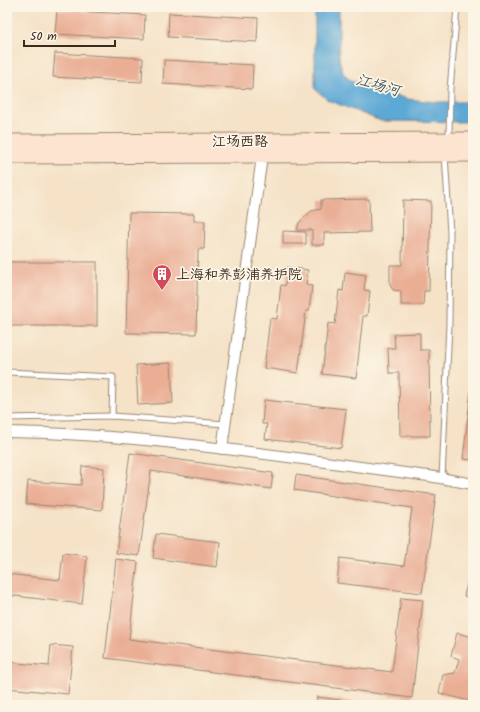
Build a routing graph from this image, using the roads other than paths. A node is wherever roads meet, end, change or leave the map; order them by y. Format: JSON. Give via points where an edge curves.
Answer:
{"nodes":[{"id":1,"x":457,"y":7,"type":"edge"},
{"id":2,"x":473,"y":140,"type":"edge"},
{"id":3,"x":7,"y":142,"type":"edge"},
{"id":4,"x":263,"y":147,"type":"junction"},
{"id":5,"x":447,"y":147,"type":"junction"},
{"id":6,"x":473,"y":154,"type":"edge"},
{"id":7,"x":7,"y":156,"type":"edge"},
{"id":8,"x":7,"y":372,"type":"edge"},
{"id":9,"x":112,"y":416,"type":"junction"},
{"id":10,"x":7,"y":418,"type":"edge"},
{"id":11,"x":226,"y":424,"type":"junction"},
{"id":12,"x":7,"y":432,"type":"edge"},
{"id":13,"x":222,"y":449,"type":"junction"},
{"id":14,"x":442,"y":478,"type":"junction"},
{"id":15,"x":473,"y":484,"type":"edge"}],
"edges":[{"from":1,"to":5,"type":"lane"},
{"from":2,"to":5,"type":"main road","name":"江场西路"},
{"from":3,"to":4,"type":"main road","name":"江场西路"},
{"from":4,"to":5,"type":"main road","name":"江场西路"},
{"from":4,"to":7,"type":"main road","name":"江场西路"},
{"from":4,"to":11,"type":"street"},
{"from":5,"to":6,"type":"main road","name":"江场西路"},
{"from":5,"to":14,"type":"lane","via":[[450,233],[449,324]]},
{"from":8,"to":9,"type":"lane","via":[[113,377]]},
{"from":9,"to":10,"type":"lane"},
{"from":9,"to":11,"type":"lane"},
{"from":11,"to":13,"type":"street"},
{"from":12,"to":13,"type":"street","via":[[96,435]]},
{"from":13,"to":14,"type":"street"},
{"from":14,"to":15,"type":"street"}]}
